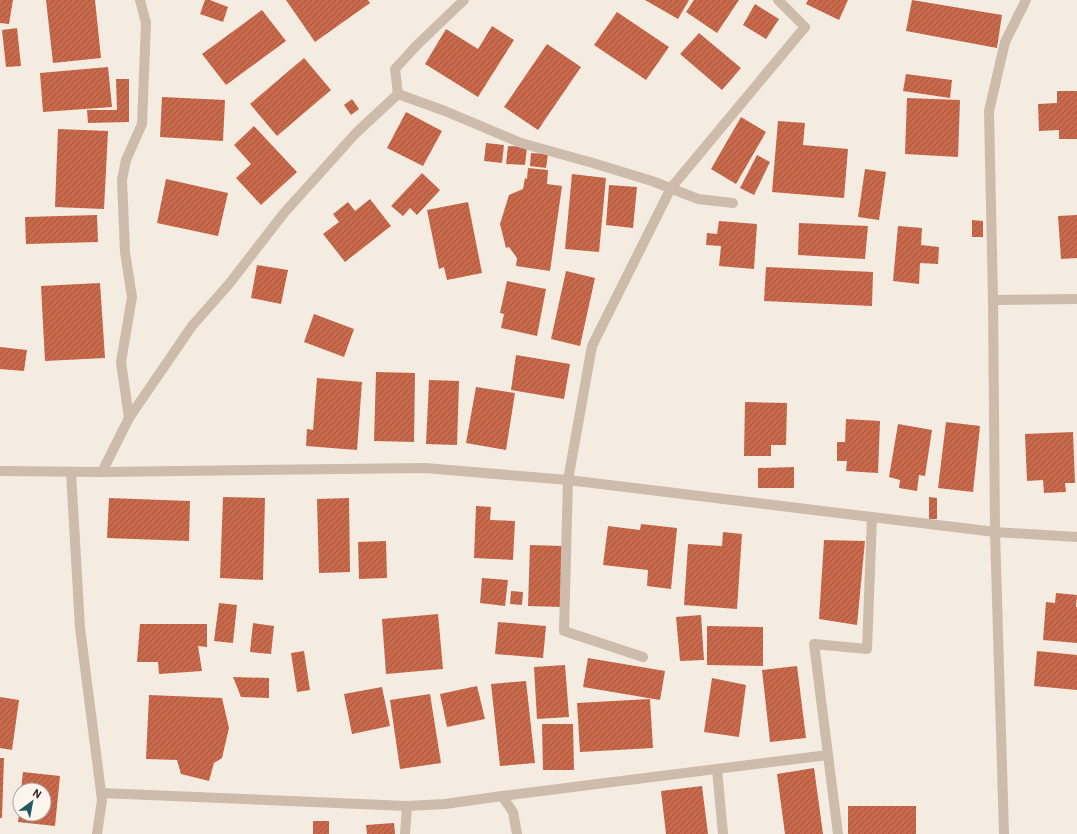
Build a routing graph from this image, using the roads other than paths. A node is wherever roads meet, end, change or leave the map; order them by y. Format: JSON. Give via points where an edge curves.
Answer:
{"nodes":[{"id":1,"x":140,"y":0,"type":"edge"},
{"id":2,"x":464,"y":0,"type":"edge"},
{"id":3,"x":778,"y":0,"type":"edge"},
{"id":4,"x":1026,"y":0,"type":"edge"},
{"id":5,"x":398,"y":94,"type":"junction"},
{"id":6,"x":671,"y":188,"type":"junction"},
{"id":7,"x":733,"y":203,"type":"dead end"},
{"id":8,"x":1077,"y":299,"type":"edge"},
{"id":9,"x":993,"y":300,"type":"junction"},
{"id":10,"x":128,"y":418,"type":"junction"},
{"id":11,"x":0,"y":471,"type":"edge"},
{"id":12,"x":71,"y":472,"type":"junction"},
{"id":13,"x":102,"y":472,"type":"junction"},
{"id":14,"x":568,"y":480,"type":"junction"},
{"id":15,"x":872,"y":517,"type":"junction"},
{"id":16,"x":995,"y":532,"type":"junction"},
{"id":17,"x":1077,"y":537,"type":"edge"},
{"id":18,"x":643,"y":657,"type":"dead end"},
{"id":19,"x":828,"y":755,"type":"junction"},
{"id":20,"x":718,"y":769,"type":"junction"},
{"id":21,"x":101,"y":793,"type":"junction"},
{"id":22,"x":502,"y":796,"type":"junction"},
{"id":23,"x":407,"y":806,"type":"junction"},
{"id":24,"x":96,"y":834,"type":"edge"},
{"id":25,"x":405,"y":834,"type":"edge"},
{"id":26,"x":517,"y":834,"type":"edge"},
{"id":27,"x":724,"y":834,"type":"edge"},
{"id":28,"x":838,"y":834,"type":"edge"},
{"id":29,"x":1004,"y":834,"type":"edge"}],
"edges":[{"from":1,"to":10,"type":"street","via":[[146,23],[142,124],[126,160],[122,180],[126,252],[132,297],[121,362]]},
{"from":2,"to":5,"type":"street","via":[[395,69]]},
{"from":3,"to":6,"type":"street","via":[[805,27]]},
{"from":4,"to":9,"type":"street","via":[[1005,42],[989,111]]},
{"from":5,"to":6,"type":"street","via":[[522,143]]},
{"from":5,"to":10,"type":"street","via":[[356,133],[284,213],[229,284],[192,326]]},
{"from":6,"to":7,"type":"street","via":[[698,199]]},
{"from":6,"to":14,"type":"street","via":[[592,346]]},
{"from":8,"to":9,"type":"street"},
{"from":9,"to":16,"type":"street"},
{"from":10,"to":13,"type":"street"},
{"from":11,"to":12,"type":"street"},
{"from":12,"to":13,"type":"street"},
{"from":12,"to":21,"type":"street","via":[[80,628]]},
{"from":13,"to":14,"type":"street","via":[[425,468]]},
{"from":14,"to":15,"type":"street"},
{"from":14,"to":18,"type":"street","via":[[564,631]]},
{"from":15,"to":16,"type":"street"},
{"from":15,"to":19,"type":"street","via":[[867,650],[814,644]]},
{"from":16,"to":17,"type":"street"},
{"from":16,"to":29,"type":"street"},
{"from":19,"to":20,"type":"street"},
{"from":19,"to":28,"type":"street"},
{"from":20,"to":22,"type":"street"},
{"from":20,"to":27,"type":"street"},
{"from":21,"to":23,"type":"street"},
{"from":21,"to":24,"type":"street"},
{"from":22,"to":23,"type":"street"},
{"from":22,"to":26,"type":"street","via":[[513,812]]},
{"from":23,"to":25,"type":"street"}]}
